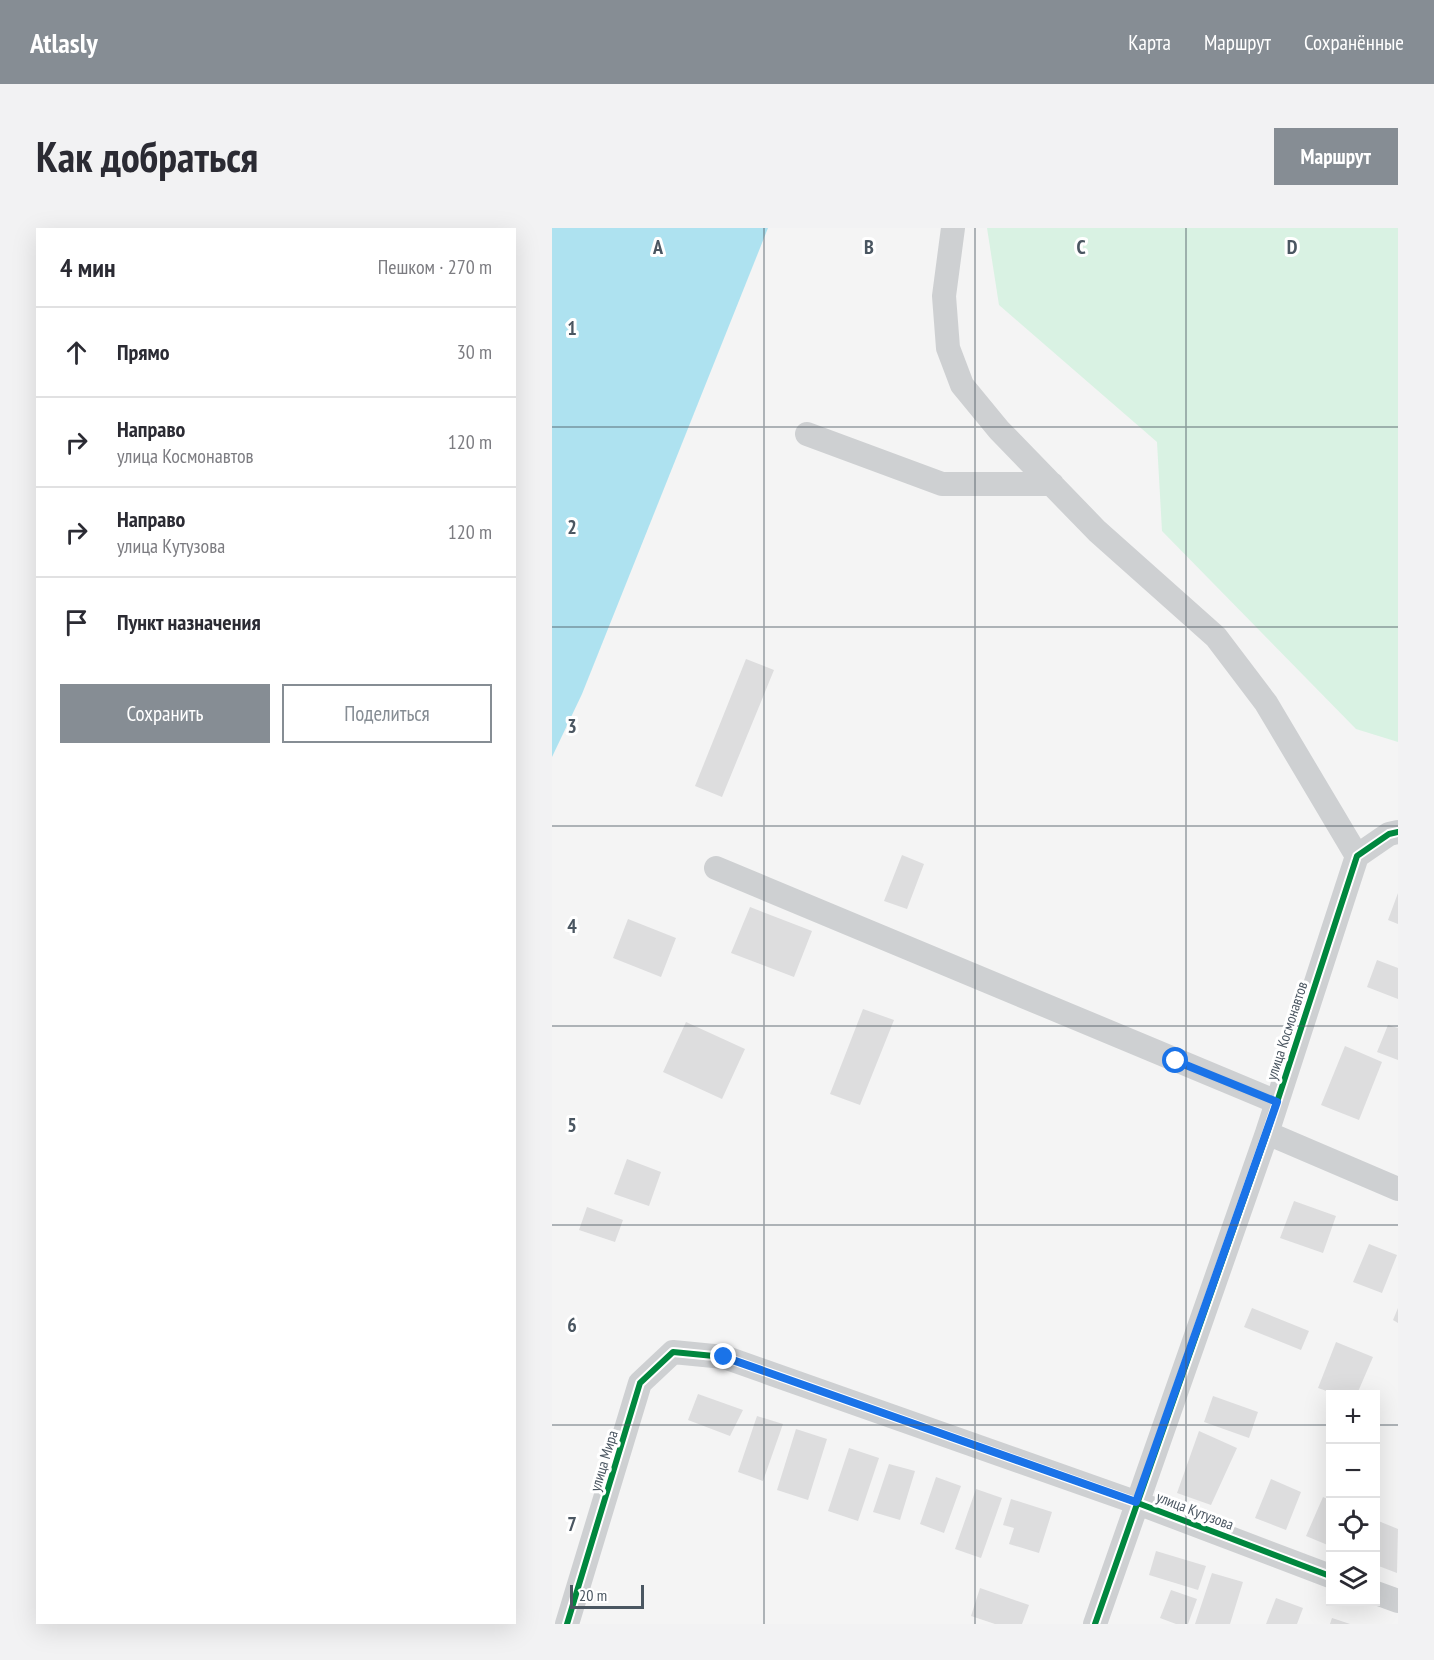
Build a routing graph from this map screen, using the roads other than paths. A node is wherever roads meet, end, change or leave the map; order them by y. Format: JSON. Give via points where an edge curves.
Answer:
{"nodes":[{"id":1,"x":953,"y":228,"type":"edge"},
{"id":2,"x":807,"y":434,"type":"dead end"},
{"id":3,"x":1052,"y":484,"type":"junction"},
{"id":4,"x":1394,"y":833,"type":"edge"},
{"id":5,"x":1357,"y":856,"type":"junction"},
{"id":6,"x":716,"y":868,"type":"dead end"},
{"id":7,"x":1277,"y":1102,"type":"junction"},
{"id":8,"x":1266,"y":1133,"type":"junction"},
{"id":9,"x":1398,"y":1190,"type":"edge"},
{"id":10,"x":673,"y":1352,"type":"joint"},
{"id":11,"x":1136,"y":1502,"type":"junction"},
{"id":12,"x":1326,"y":1574,"type":"edge"},
{"id":13,"x":1380,"y":1595,"type":"edge"},
{"id":14,"x":1398,"y":1602,"type":"edge"},
{"id":15,"x":567,"y":1624,"type":"edge"},
{"id":16,"x":1095,"y":1624,"type":"edge"}],
"edges":[{"from":1,"to":3,"type":"street","via":[[944,296],[948,348],[962,385]]},
{"from":2,"to":3,"type":"street","via":[[942,484]]},
{"from":3,"to":5,"type":"street","via":[[1097,531],[1216,637],[1266,703]]},
{"from":4,"to":5,"type":"street"},
{"from":5,"to":7,"type":"street","name":"улица Космонавтов"},
{"from":6,"to":7,"type":"street"},
{"from":7,"to":8,"type":"street","name":"улица Космонавтов"},
{"from":8,"to":9,"type":"street"},
{"from":8,"to":11,"type":"street","name":"улица Космонавтов"},
{"from":10,"to":11,"type":"street","name":"улица Кутузова","via":[[724,1357]]},
{"from":10,"to":15,"type":"street","name":"улица Мира","via":[[640,1383]]},
{"from":11,"to":12,"type":"street","name":"улица Кутузова"},
{"from":11,"to":16,"type":"street","name":"улица Космонавтов"},
{"from":13,"to":14,"type":"street"}]}
